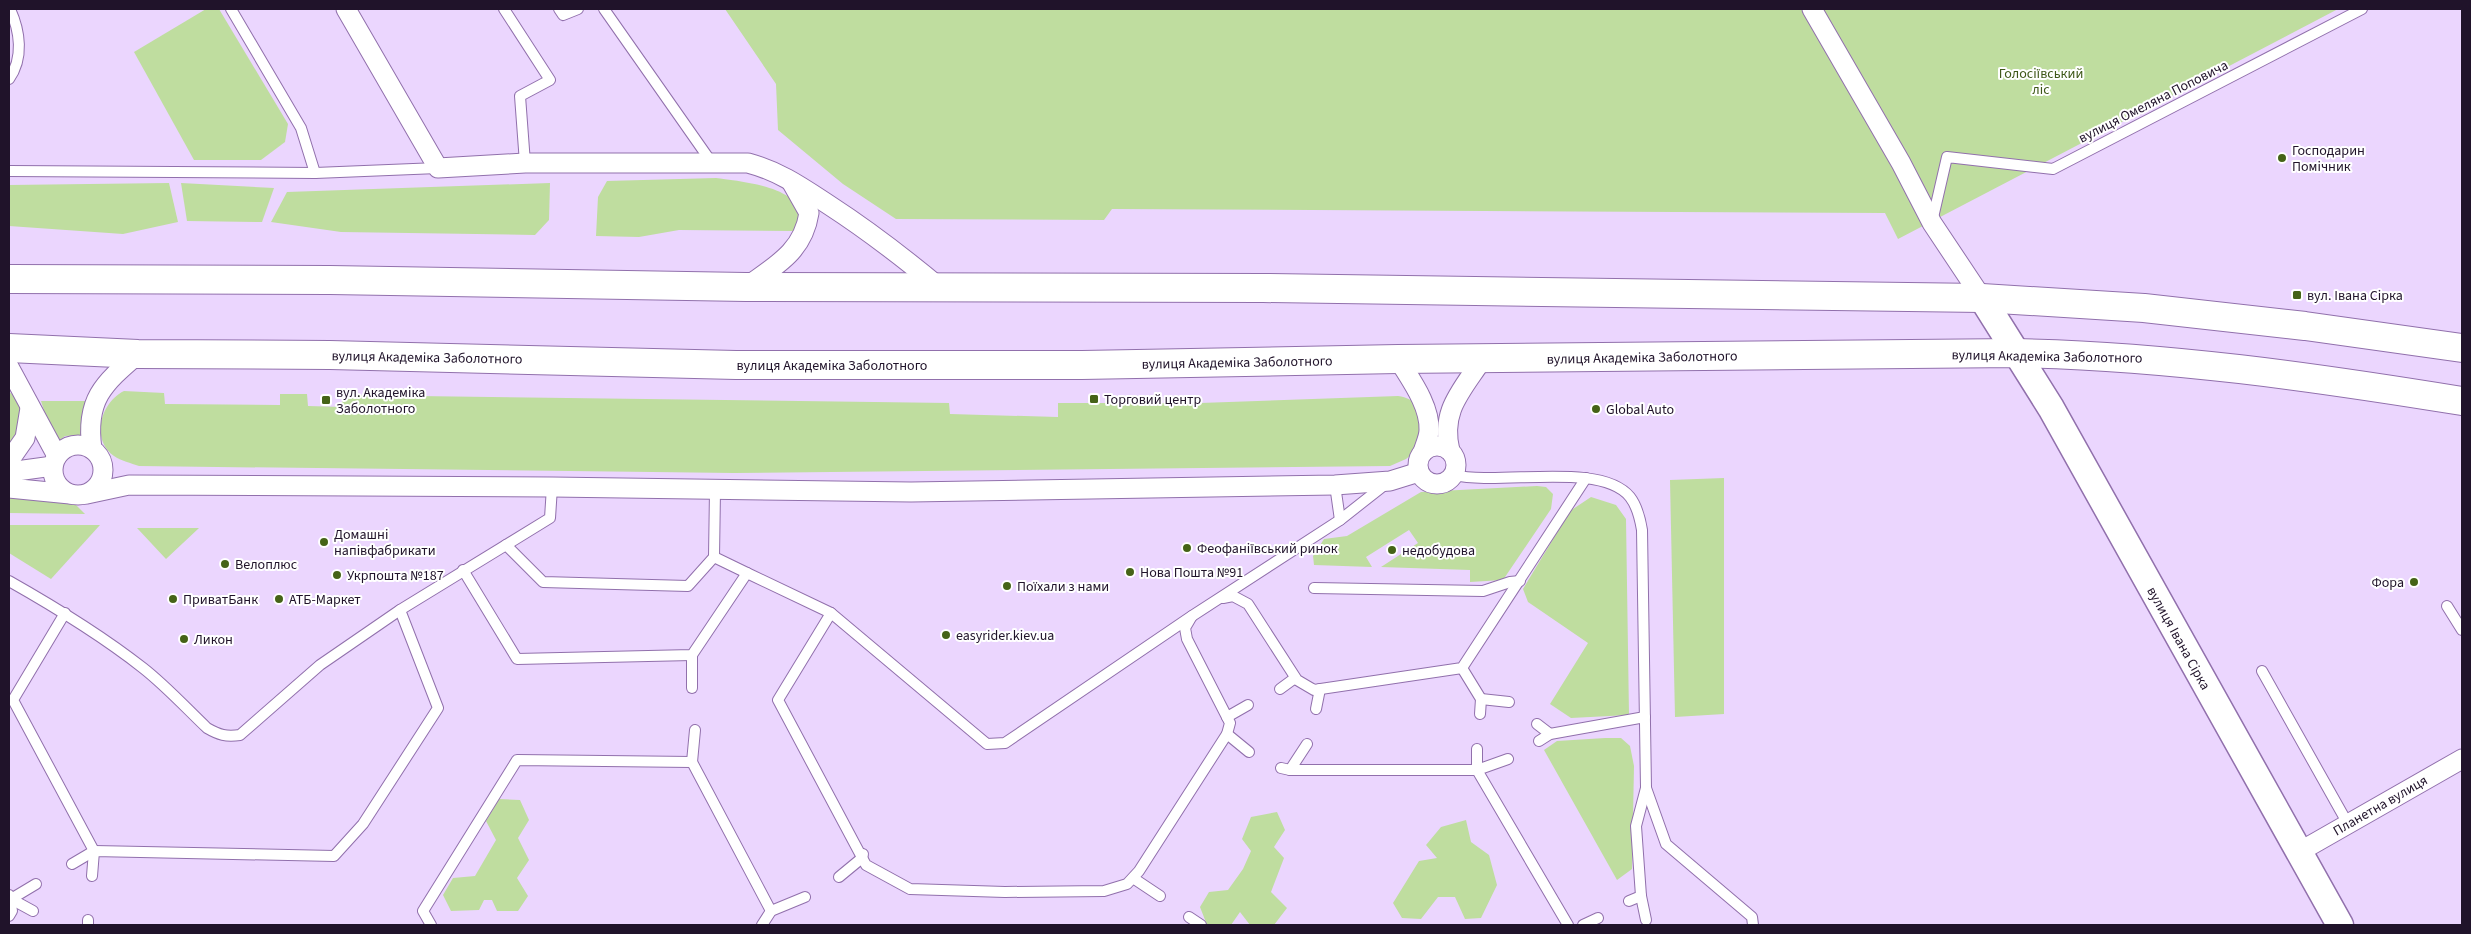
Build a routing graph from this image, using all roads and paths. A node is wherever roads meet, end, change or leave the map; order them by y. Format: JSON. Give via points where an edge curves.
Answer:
{"nodes":[{"id":1,"x":10,"y":9,"type":"edge"},
{"id":2,"x":230,"y":9,"type":"edge"},
{"id":3,"x":346,"y":9,"type":"edge"},
{"id":4,"x":504,"y":9,"type":"edge"},
{"id":5,"x":559,"y":9,"type":"edge"},
{"id":6,"x":578,"y":9,"type":"edge"},
{"id":7,"x":604,"y":9,"type":"edge"},
{"id":8,"x":1812,"y":9,"type":"edge"},
{"id":9,"x":2362,"y":9,"type":"edge"},
{"id":10,"x":9,"y":79,"type":"edge"},
{"id":11,"x":526,"y":163,"type":"junction"},
{"id":12,"x":712,"y":163,"type":"junction"},
{"id":13,"x":438,"y":168,"type":"junction"},
{"id":14,"x":9,"y":171,"type":"edge"},
{"id":15,"x":315,"y":173,"type":"junction"},
{"id":16,"x":788,"y":178,"type":"junction"},
{"id":17,"x":1932,"y":223,"type":"junction"},
{"id":18,"x":10,"y":278,"type":"edge"},
{"id":19,"x":746,"y":288,"type":"junction"},
{"id":20,"x":940,"y":288,"type":"junction"},
{"id":21,"x":1982,"y":298,"type":"junction"},
{"id":22,"x":9,"y":348,"type":"edge"},
{"id":23,"x":2462,"y":348,"type":"edge"},
{"id":24,"x":2016,"y":353,"type":"junction"},
{"id":25,"x":138,"y":354,"type":"junction"},
{"id":26,"x":1483,"y":358,"type":"junction"},
{"id":27,"x":1398,"y":359,"type":"junction"},
{"id":28,"x":9,"y":366,"type":"edge"},
{"id":29,"x":2462,"y":401,"type":"edge"},
{"id":30,"x":30,"y":408,"type":"junction"},
{"id":31,"x":92,"y":449,"type":"junction"},
{"id":32,"x":1450,"y":451,"type":"junction"},
{"id":33,"x":1423,"y":452,"type":"junction"},
{"id":34,"x":9,"y":461,"type":"edge"},
{"id":35,"x":55,"y":461,"type":"junction"},
{"id":36,"x":103,"y":466,"type":"junction"},
{"id":37,"x":9,"y":472,"type":"edge"},
{"id":38,"x":1419,"y":472,"type":"junction"},
{"id":39,"x":1454,"y":475,"type":"junction"},
{"id":40,"x":1586,"y":478,"type":"junction"},
{"id":41,"x":1390,"y":481,"type":"junction"},
{"id":42,"x":1335,"y":484,"type":"junction"},
{"id":43,"x":129,"y":485,"type":"junction"},
{"id":44,"x":552,"y":487,"type":"junction"},
{"id":45,"x":9,"y":488,"type":"edge"},
{"id":46,"x":715,"y":491,"type":"junction"},
{"id":47,"x":78,"y":494,"type":"junction"},
{"id":48,"x":1340,"y":520,"type":"junction"},
{"id":49,"x":506,"y":545,"type":"junction"},
{"id":50,"x":714,"y":556,"type":"junction"},
{"id":51,"x":463,"y":570,"type":"junction"},
{"id":52,"x":748,"y":573,"type":"junction"},
{"id":53,"x":9,"y":581,"type":"edge"},
{"id":54,"x":1520,"y":581,"type":"junction"},
{"id":55,"x":1314,"y":588,"type":"dead end"},
{"id":56,"x":1219,"y":598,"type":"junction"},
{"id":57,"x":2447,"y":606,"type":"dead end"},
{"id":58,"x":400,"y":610,"type":"junction"},
{"id":59,"x":65,"y":613,"type":"junction"},
{"id":60,"x":831,"y":613,"type":"junction"},
{"id":61,"x":1192,"y":616,"type":"junction"},
{"id":62,"x":2462,"y":630,"type":"edge"},
{"id":63,"x":692,"y":656,"type":"junction"},
{"id":64,"x":1462,"y":668,"type":"junction"},
{"id":65,"x":2262,"y":671,"type":"dead end"},
{"id":66,"x":1296,"y":678,"type":"junction"},
{"id":67,"x":692,"y":688,"type":"dead end"},
{"id":68,"x":1280,"y":689,"type":"dead end"},
{"id":69,"x":1320,"y":689,"type":"junction"},
{"id":70,"x":10,"y":699,"type":"edge"},
{"id":71,"x":1481,"y":699,"type":"junction"},
{"id":72,"x":1509,"y":702,"type":"dead end"},
{"id":73,"x":1248,"y":705,"type":"dead end"},
{"id":74,"x":1316,"y":709,"type":"dead end"},
{"id":75,"x":1480,"y":714,"type":"dead end"},
{"id":76,"x":1227,"y":717,"type":"junction"},
{"id":77,"x":1645,"y":717,"type":"junction"},
{"id":78,"x":1537,"y":724,"type":"dead end"},
{"id":79,"x":695,"y":730,"type":"dead end"},
{"id":80,"x":1227,"y":734,"type":"junction"},
{"id":81,"x":1550,"y":734,"type":"junction"},
{"id":82,"x":1539,"y":741,"type":"dead end"},
{"id":83,"x":1307,"y":744,"type":"dead end"},
{"id":84,"x":1477,"y":749,"type":"dead end"},
{"id":85,"x":1249,"y":752,"type":"dead end"},
{"id":86,"x":1508,"y":759,"type":"dead end"},
{"id":87,"x":2462,"y":759,"type":"edge"},
{"id":88,"x":692,"y":762,"type":"junction"},
{"id":89,"x":1477,"y":770,"type":"junction"},
{"id":90,"x":1646,"y":788,"type":"junction"},
{"id":91,"x":2348,"y":824,"type":"junction"},
{"id":92,"x":94,"y":851,"type":"junction"},
{"id":93,"x":2299,"y":852,"type":"junction"},
{"id":94,"x":863,"y":854,"type":"junction"},
{"id":95,"x":72,"y":864,"type":"dead end"},
{"id":96,"x":92,"y":876,"type":"dead end"},
{"id":97,"x":839,"y":877,"type":"dead end"},
{"id":98,"x":1133,"y":878,"type":"junction"},
{"id":99,"x":36,"y":884,"type":"dead end"},
{"id":100,"x":1160,"y":896,"type":"dead end"},
{"id":101,"x":1641,"y":896,"type":"junction"},
{"id":102,"x":10,"y":897,"type":"edge"},
{"id":103,"x":805,"y":897,"type":"dead end"},
{"id":104,"x":1628,"y":901,"type":"dead end"},
{"id":105,"x":33,"y":911,"type":"dead end"},
{"id":106,"x":771,"y":911,"type":"junction"},
{"id":107,"x":9,"y":916,"type":"edge"},
{"id":108,"x":1190,"y":918,"type":"dead end"},
{"id":109,"x":1598,"y":918,"type":"dead end"},
{"id":110,"x":1646,"y":920,"type":"dead end"},
{"id":111,"x":431,"y":925,"type":"edge"},
{"id":112,"x":762,"y":925,"type":"edge"},
{"id":113,"x":1201,"y":925,"type":"edge"},
{"id":114,"x":1568,"y":925,"type":"edge"},
{"id":115,"x":1583,"y":925,"type":"edge"},
{"id":116,"x":1753,"y":925,"type":"edge"},
{"id":117,"x":2340,"y":925,"type":"edge"}],
"edges":[{"from":1,"to":10,"type":"lane","via":[[18,26],[20,50]]},
{"from":2,"to":15,"type":"lane","via":[[301,128]]},
{"from":3,"to":13,"type":"street"},
{"from":4,"to":11,"type":"lane","via":[[550,80],[520,96]]},
{"from":5,"to":6,"type":"lane","via":[[563,15]]},
{"from":7,"to":12,"type":"lane"},
{"from":8,"to":17,"type":"street","via":[[1901,162]]},
{"from":9,"to":17,"type":"lane","name":"вулиця Омеляна Поповича","via":[[2052,169],[1947,157]]},
{"from":11,"to":12,"type":"street"},
{"from":11,"to":13,"type":"street"},
{"from":12,"to":16,"type":"street","via":[[748,164]]},
{"from":13,"to":15,"type":"lane"},
{"from":14,"to":15,"type":"lane"},
{"from":16,"to":19,"type":"street","via":[[810,213],[808,224],[794,250]]},
{"from":16,"to":20,"type":"street","via":[[879,237]]},
{"from":17,"to":21,"type":"street"},
{"from":18,"to":19,"type":"highway"},
{"from":19,"to":20,"type":"highway"},
{"from":20,"to":21,"type":"highway","via":[[1254,288]]},
{"from":21,"to":23,"type":"highway","via":[[2144,308]]},
{"from":21,"to":24,"type":"street","name":"вулиця Івана Сірка"},
{"from":22,"to":25,"type":"highway","name":"вулиця Академіка Заболотного"},
{"from":24,"to":26,"type":"highway","name":"вулиця Академіка Заболотного"},
{"from":24,"to":29,"type":"highway","name":"вулиця Академіка Заболотного","via":[[2087,354],[2171,361],[2302,376]]},
{"from":24,"to":93,"type":"street","name":"вулиця Івана Сірка","via":[[2051,408]]},
{"from":25,"to":27,"type":"highway","name":"вулиця Академіка Заболотного","via":[[330,355],[736,365],[1082,366]]},
{"from":25,"to":31,"type":"street","via":[[110,378],[100,392],[89,428]]},
{"from":26,"to":27,"type":"highway","name":"вулиця Академіка Заболотного"},
{"from":26,"to":32,"type":"street","via":[[1449,410],[1446,424]]},
{"from":27,"to":33,"type":"street","via":[[1421,398],[1427,416],[1429,430]]},
{"from":28,"to":30,"type":"street"},
{"from":30,"to":34,"type":"street","via":[[25,438]]},
{"from":30,"to":35,"type":"street"},
{"from":31,"to":35,"type":"street","via":[[72,445]]},
{"from":31,"to":36,"type":"street"},
{"from":32,"to":33,"type":"street","via":[[1438,446]]},
{"from":32,"to":39,"type":"street","via":[[1456,462]]},
{"from":33,"to":38,"type":"street","via":[[1418,460]]},
{"from":35,"to":37,"type":"street"},
{"from":35,"to":47,"type":"street","via":[[54,480],[64,491]]},
{"from":36,"to":43,"type":"street"},
{"from":36,"to":47,"type":"street","via":[[99,483]]},
{"from":38,"to":39,"type":"street","via":[[1432,484],[1444,484]]},
{"from":38,"to":41,"type":"street"},
{"from":39,"to":40,"type":"lane","via":[[1475,480]]},
{"from":40,"to":54,"type":"lane"},
{"from":40,"to":77,"type":"lane","via":[[1607,481],[1621,488],[1638,512],[1642,530]]},
{"from":41,"to":42,"type":"street"},
{"from":41,"to":48,"type":"lane"},
{"from":42,"to":46,"type":"street","via":[[911,492]]},
{"from":42,"to":48,"type":"lane"},
{"from":43,"to":44,"type":"street"},
{"from":43,"to":47,"type":"street"},
{"from":44,"to":46,"type":"street"},
{"from":44,"to":49,"type":"lane","via":[[550,518]]},
{"from":45,"to":47,"type":"street"},
{"from":46,"to":50,"type":"lane"},
{"from":48,"to":56,"type":"lane"},
{"from":49,"to":50,"type":"lane","via":[[543,582],[688,586]]},
{"from":49,"to":51,"type":"lane"},
{"from":50,"to":52,"type":"lane"},
{"from":51,"to":58,"type":"lane"},
{"from":51,"to":63,"type":"lane","via":[[517,659]]},
{"from":52,"to":60,"type":"lane"},
{"from":52,"to":63,"type":"lane"},
{"from":53,"to":59,"type":"lane"},
{"from":54,"to":55,"type":"lane","via":[[1483,591]]},
{"from":54,"to":64,"type":"lane"},
{"from":56,"to":61,"type":"lane"},
{"from":56,"to":66,"type":"lane","via":[[1233,596],[1248,604]]},
{"from":57,"to":62,"type":"lane"},
{"from":58,"to":59,"type":"lane","via":[[320,665],[240,735],[228,736],[219,736],[207,728],[144,669]]},
{"from":58,"to":92,"type":"lane","via":[[438,708],[363,824],[334,856]]},
{"from":59,"to":70,"type":"lane"},
{"from":60,"to":61,"type":"lane","via":[[987,744],[1005,743]]},
{"from":60,"to":94,"type":"lane","via":[[778,700]]},
{"from":61,"to":76,"type":"lane","via":[[1185,628],[1187,639]]},
{"from":63,"to":67,"type":"lane"},
{"from":64,"to":69,"type":"lane"},
{"from":64,"to":71,"type":"lane"},
{"from":65,"to":91,"type":"lane"},
{"from":66,"to":68,"type":"lane"},
{"from":66,"to":69,"type":"lane","via":[[1314,690]]},
{"from":69,"to":74,"type":"lane"},
{"from":70,"to":92,"type":"lane"},
{"from":71,"to":72,"type":"lane"},
{"from":71,"to":75,"type":"lane"},
{"from":73,"to":76,"type":"lane"},
{"from":76,"to":80,"type":"lane","via":[[1230,723]]},
{"from":77,"to":81,"type":"lane"},
{"from":77,"to":90,"type":"lane"},
{"from":78,"to":81,"type":"lane"},
{"from":79,"to":88,"type":"lane"},
{"from":80,"to":85,"type":"lane"},
{"from":80,"to":98,"type":"lane"},
{"from":81,"to":82,"type":"lane"},
{"from":83,"to":89,"type":"lane","via":[[1286,769]]},
{"from":84,"to":89,"type":"lane"},
{"from":86,"to":89,"type":"lane"},
{"from":87,"to":91,"type":"street","name":"Планетна вулиця"},
{"from":88,"to":106,"type":"lane"},
{"from":88,"to":111,"type":"lane","via":[[517,760],[423,910]]},
{"from":89,"to":114,"type":"lane"},
{"from":90,"to":101,"type":"lane","via":[[1636,826]]},
{"from":90,"to":116,"type":"lane","via":[[1666,844],[1752,917]]},
{"from":91,"to":93,"type":"street","name":"Планетна вулиця"},
{"from":92,"to":95,"type":"lane"},
{"from":92,"to":96,"type":"lane"},
{"from":93,"to":117,"type":"street","name":"вулиця Івана Сірка"},
{"from":94,"to":97,"type":"lane"},
{"from":94,"to":98,"type":"lane","via":[[866,865],[910,889],[1104,891],[1127,884]]},
{"from":98,"to":100,"type":"lane"},
{"from":99,"to":102,"type":"lane"},
{"from":101,"to":104,"type":"lane"},
{"from":101,"to":110,"type":"lane"},
{"from":102,"to":105,"type":"lane"},
{"from":102,"to":107,"type":"lane","via":[[12,911]]},
{"from":103,"to":106,"type":"lane"},
{"from":106,"to":112,"type":"lane"},
{"from":108,"to":113,"type":"lane"},
{"from":109,"to":115,"type":"lane"}]}
